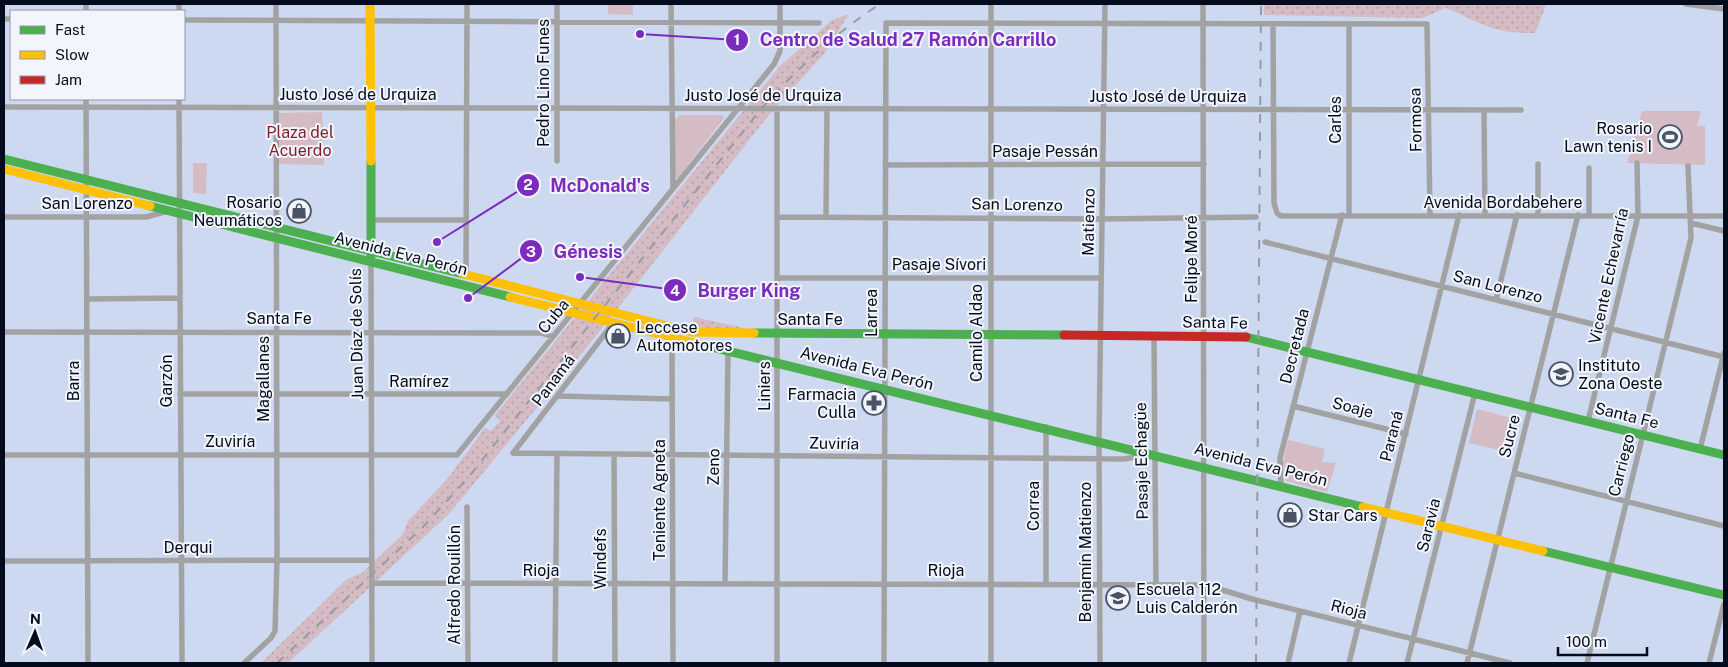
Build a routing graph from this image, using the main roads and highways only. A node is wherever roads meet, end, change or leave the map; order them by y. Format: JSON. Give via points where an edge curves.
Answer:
{"nodes":[{"id":1,"x":370,"y":4,"type":"edge"},
{"id":2,"x":4,"y":159,"type":"edge"},
{"id":3,"x":4,"y":169,"type":"edge"},
{"id":4,"x":371,"y":251,"type":"junction"},
{"id":5,"x":371,"y":261,"type":"junction"},
{"id":6,"x":691,"y":332,"type":"joint"},
{"id":7,"x":1724,"y":455,"type":"edge"},
{"id":8,"x":1724,"y":595,"type":"edge"}],
"edges":[{"from":1,"to":4,"type":"main road","name":"Juan Díaz de Solís"},
{"from":2,"to":4,"type":"main road","name":"Avenida Eva Perón"},
{"from":3,"to":5,"type":"main road","name":"Avenida Eva Perón"},
{"from":4,"to":5,"type":"main road","name":"Juan Díaz de Solís"},
{"from":4,"to":6,"type":"main road","name":"Avenida Eva Perón"},
{"from":5,"to":8,"type":"main road","name":"Avenida Eva Perón"},
{"from":6,"to":7,"type":"main road","name":"Santa Fe","via":[[1247,337]]}]}
